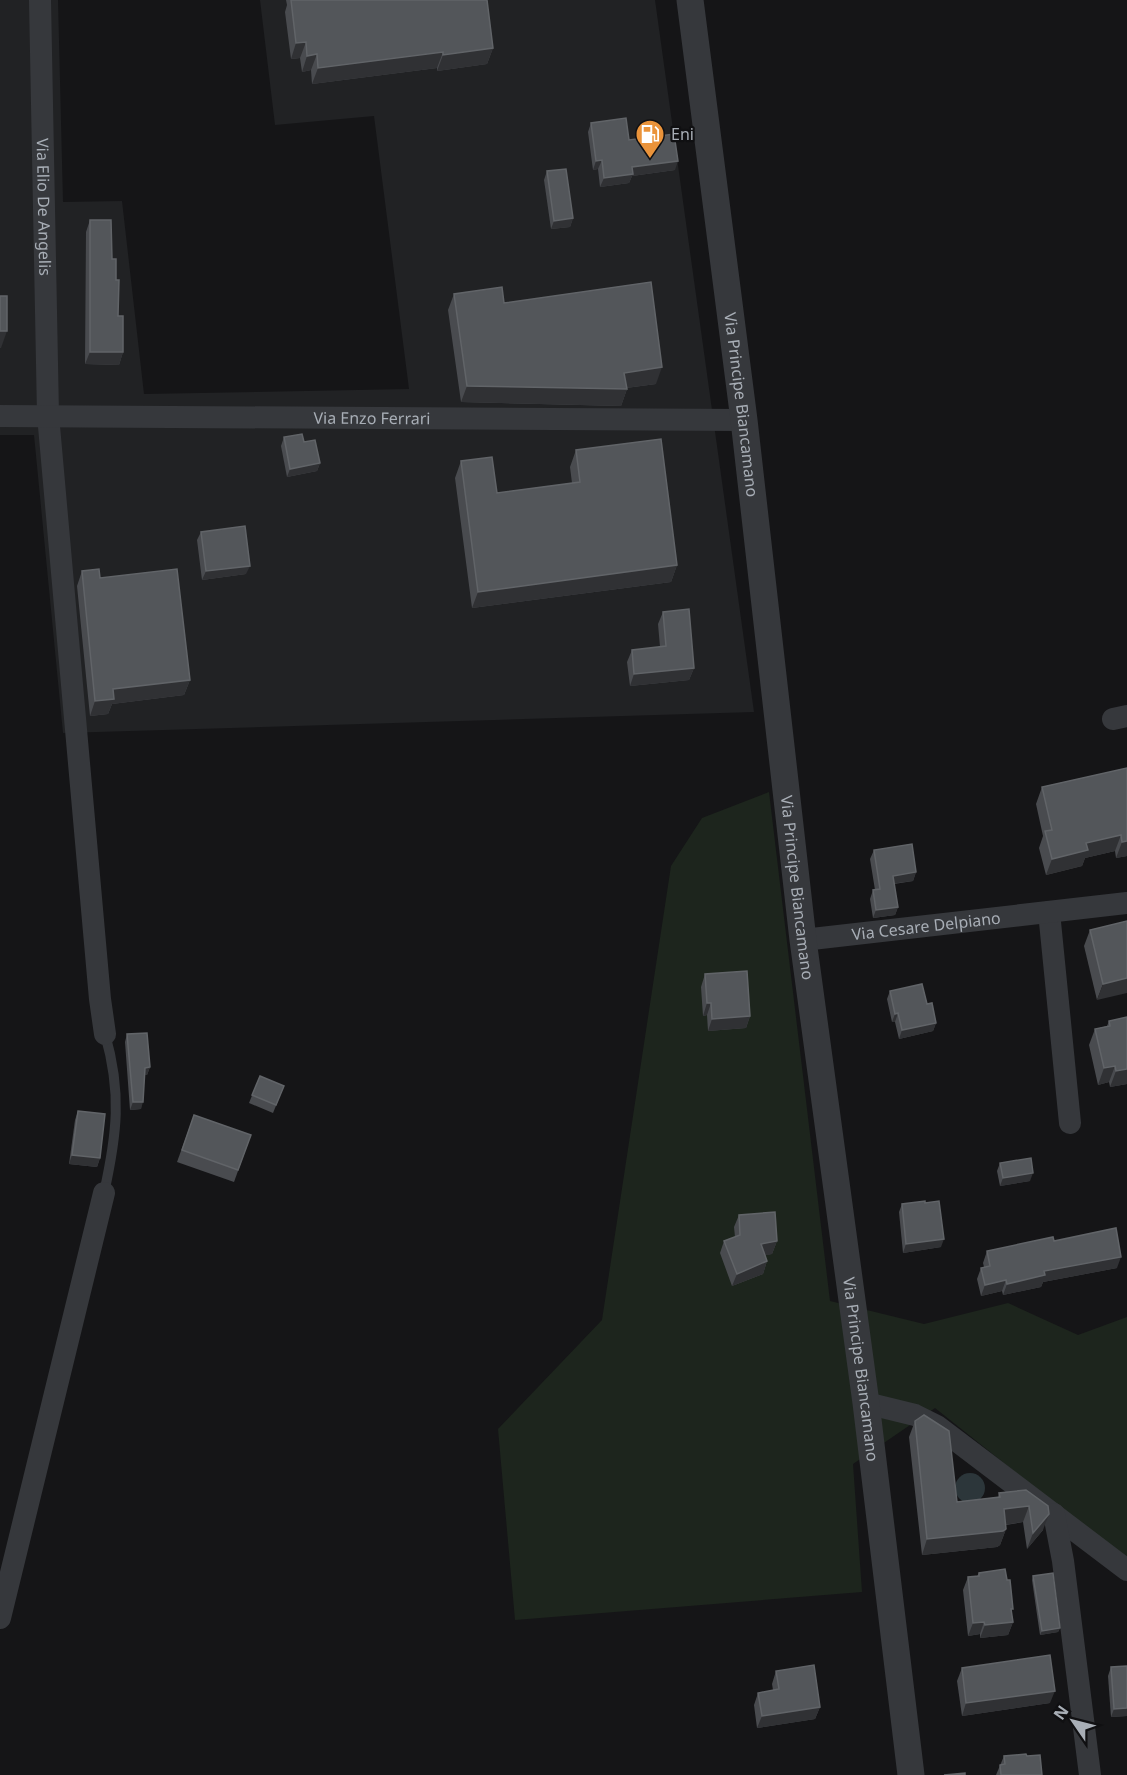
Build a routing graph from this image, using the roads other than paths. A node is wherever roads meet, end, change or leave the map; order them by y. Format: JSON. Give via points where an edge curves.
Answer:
{"nodes":[{"id":1,"x":40,"y":0,"type":"edge"},
{"id":2,"x":690,"y":0,"type":"edge"},
{"id":3,"x":48,"y":415,"type":"junction"},
{"id":4,"x":0,"y":416,"type":"edge"},
{"id":5,"x":744,"y":420,"type":"junction"},
{"id":6,"x":1127,"y":903,"type":"edge"},
{"id":7,"x":1049,"y":912,"type":"junction"},
{"id":8,"x":803,"y":940,"type":"junction"},
{"id":9,"x":105,"y":1034,"type":"joint"},
{"id":10,"x":1070,"y":1123,"type":"dead end"},
{"id":11,"x":104,"y":1193,"type":"joint"},
{"id":12,"x":866,"y":1403,"type":"junction"},
{"id":13,"x":1054,"y":1514,"type":"junction"},
{"id":14,"x":1101,"y":1551,"type":"junction"},
{"id":15,"x":1063,"y":1561,"type":"junction"},
{"id":16,"x":1127,"y":1570,"type":"edge"},
{"id":17,"x":0,"y":1618,"type":"edge"},
{"id":18,"x":911,"y":1775,"type":"edge"},
{"id":19,"x":1090,"y":1775,"type":"edge"}],
"edges":[{"from":1,"to":3,"type":"street","name":"Via Elio De Angelis"},
{"from":2,"to":5,"type":"street","name":"Via Principe Biancamano"},
{"from":3,"to":4,"type":"street","name":"Via Enzo Ferrari"},
{"from":3,"to":5,"type":"street","name":"Via Enzo Ferrari"},
{"from":3,"to":9,"type":"street","name":"Via Elio De Angelis"},
{"from":5,"to":8,"type":"street","name":"Via Principe Biancamano"},
{"from":6,"to":7,"type":"street","name":"Via Cesare Delpiano"},
{"from":7,"to":8,"type":"street","name":"Via Cesare Delpiano"},
{"from":7,"to":10,"type":"street"},
{"from":8,"to":12,"type":"street","name":"Via Principe Biancamano"},
{"from":9,"to":11,"type":"lane","via":[[117,1102]]},
{"from":11,"to":17,"type":"street"},
{"from":12,"to":13,"type":"street","via":[[930,1422]]},
{"from":12,"to":18,"type":"street","name":"Via Principe Biancamano"},
{"from":13,"to":14,"type":"street"},
{"from":13,"to":15,"type":"street"},
{"from":14,"to":15,"type":"street"},
{"from":14,"to":16,"type":"street"},
{"from":15,"to":19,"type":"street"}]}
